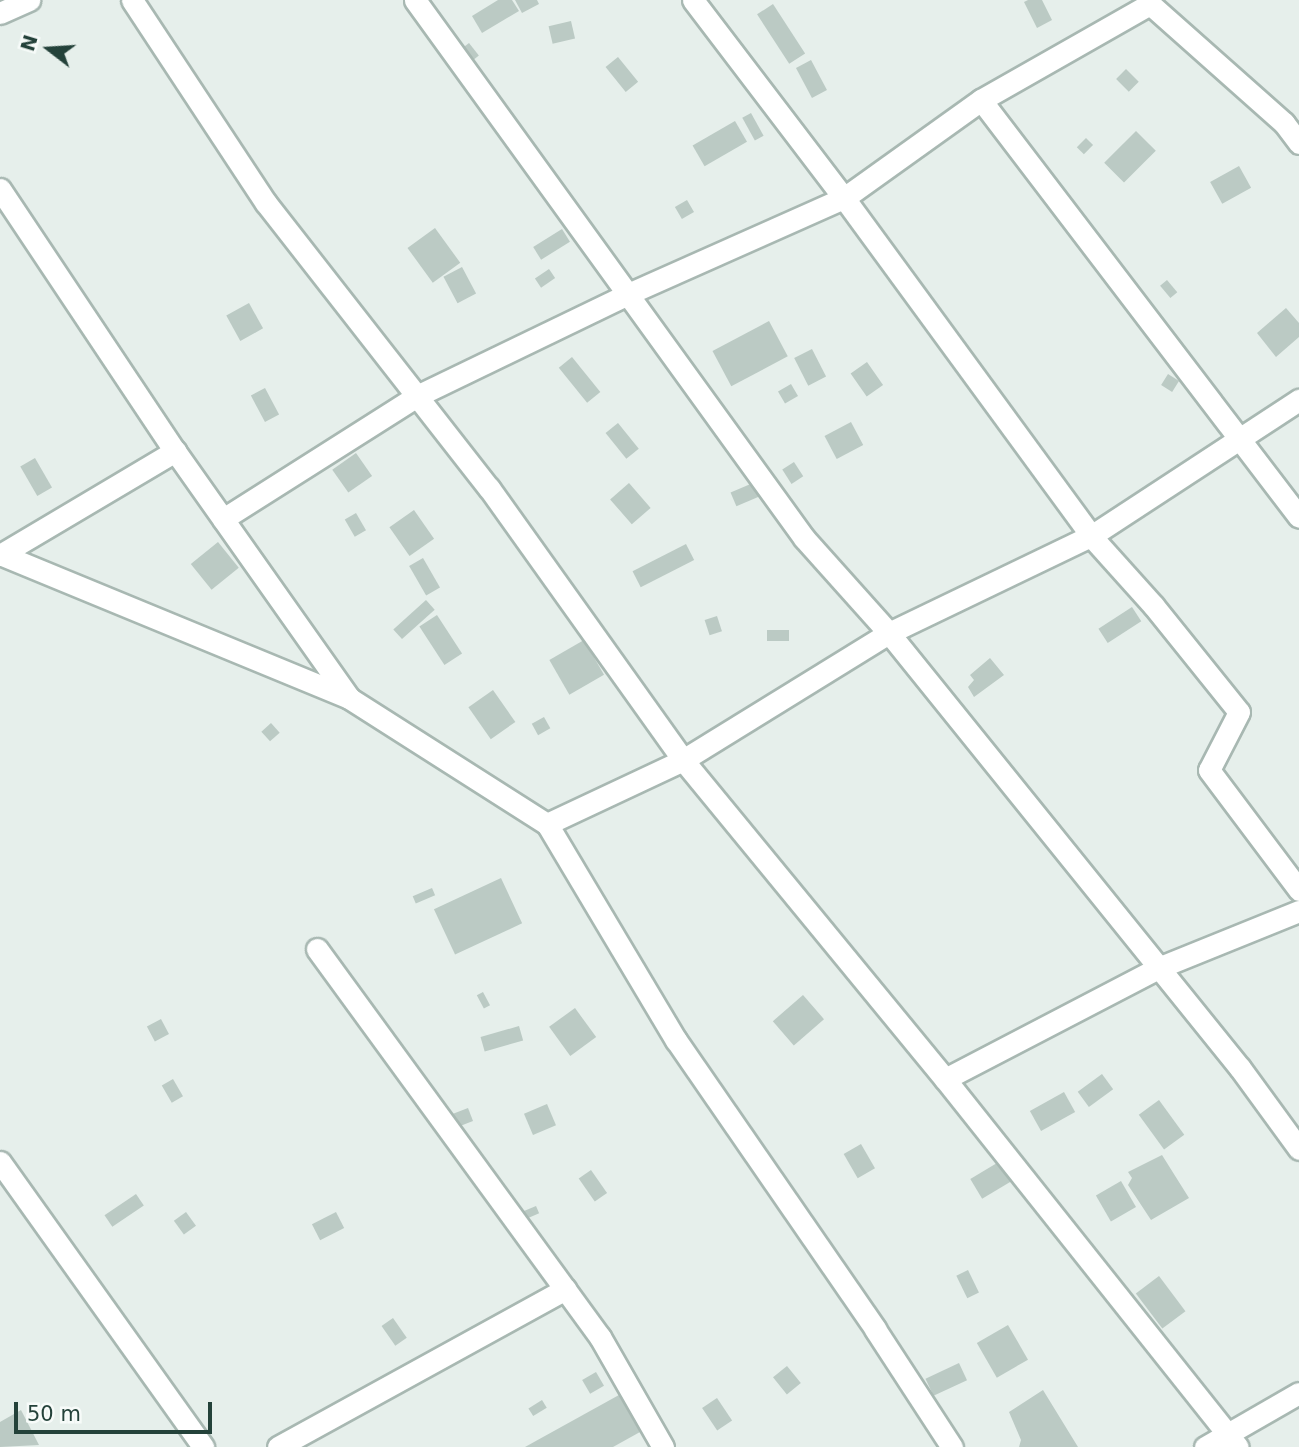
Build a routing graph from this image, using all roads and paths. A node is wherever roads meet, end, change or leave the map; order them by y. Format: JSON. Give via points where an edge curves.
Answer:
{"nodes":[{"id":1,"x":29,"y":0,"type":"edge"},
{"id":2,"x":132,"y":0,"type":"edge"},
{"id":3,"x":415,"y":0,"type":"edge"},
{"id":4,"x":693,"y":0,"type":"edge"},
{"id":5,"x":1148,"y":2,"type":"edge"},
{"id":6,"x":0,"y":13,"type":"edge"},
{"id":7,"x":981,"y":100,"type":"junction"},
{"id":8,"x":1299,"y":143,"type":"edge"},
{"id":9,"x":0,"y":189,"type":"edge"},
{"id":10,"x":844,"y":198,"type":"junction"},
{"id":11,"x":628,"y":294,"type":"junction"},
{"id":12,"x":418,"y":396,"type":"junction"},
{"id":13,"x":1299,"y":400,"type":"edge"},
{"id":14,"x":1239,"y":439,"type":"junction"},
{"id":15,"x":175,"y":451,"type":"junction"},
{"id":16,"x":1299,"y":517,"type":"edge"},
{"id":17,"x":223,"y":519,"type":"junction"},
{"id":18,"x":1091,"y":536,"type":"junction"},
{"id":19,"x":1,"y":554,"type":"edge"},
{"id":20,"x":889,"y":634,"type":"junction"},
{"id":21,"x":349,"y":698,"type":"junction"},
{"id":22,"x":682,"y":760,"type":"junction"},
{"id":23,"x":547,"y":824,"type":"junction"},
{"id":24,"x":1299,"y":890,"type":"edge"},
{"id":25,"x":1299,"y":911,"type":"edge"},
{"id":26,"x":317,"y":949,"type":"dead end"},
{"id":27,"x":1158,"y":968,"type":"junction"},
{"id":28,"x":945,"y":1079,"type":"junction"},
{"id":29,"x":1299,"y":1149,"type":"edge"},
{"id":30,"x":0,"y":1162,"type":"edge"},
{"id":31,"x":565,"y":1289,"type":"junction"},
{"id":32,"x":1299,"y":1393,"type":"edge"},
{"id":33,"x":1233,"y":1440,"type":"edge"},
{"id":34,"x":203,"y":1447,"type":"edge"},
{"id":35,"x":278,"y":1447,"type":"edge"},
{"id":36,"x":663,"y":1447,"type":"edge"},
{"id":37,"x":953,"y":1447,"type":"edge"},
{"id":38,"x":1205,"y":1447,"type":"edge"}],
"edges":[{"from":1,"to":6,"type":"street"},
{"from":2,"to":12,"type":"street","via":[[267,203]]},
{"from":3,"to":11,"type":"street"},
{"from":4,"to":10,"type":"street"},
{"from":5,"to":7,"type":"street"},
{"from":5,"to":8,"type":"street","via":[[1284,123]]},
{"from":7,"to":10,"type":"street"},
{"from":7,"to":14,"type":"street"},
{"from":9,"to":15,"type":"street"},
{"from":10,"to":11,"type":"street"},
{"from":10,"to":18,"type":"street"},
{"from":11,"to":12,"type":"street"},
{"from":11,"to":20,"type":"street","via":[[804,538]]},
{"from":12,"to":17,"type":"street"},
{"from":12,"to":22,"type":"street"},
{"from":13,"to":14,"type":"street"},
{"from":14,"to":16,"type":"street"},
{"from":14,"to":18,"type":"street"},
{"from":15,"to":17,"type":"street"},
{"from":15,"to":19,"type":"street"},
{"from":17,"to":21,"type":"street"},
{"from":18,"to":20,"type":"street"},
{"from":18,"to":24,"type":"street","via":[[1239,712],[1209,770]]},
{"from":19,"to":21,"type":"street"},
{"from":20,"to":22,"type":"street"},
{"from":20,"to":27,"type":"street"},
{"from":21,"to":23,"type":"street"},
{"from":22,"to":23,"type":"street"},
{"from":22,"to":28,"type":"street"},
{"from":23,"to":37,"type":"street","via":[[676,1040]]},
{"from":25,"to":27,"type":"street"},
{"from":26,"to":31,"type":"street"},
{"from":27,"to":28,"type":"street"},
{"from":27,"to":29,"type":"street"},
{"from":28,"to":33,"type":"street"},
{"from":30,"to":34,"type":"street"},
{"from":31,"to":35,"type":"street"},
{"from":31,"to":36,"type":"street","via":[[600,1337]]},
{"from":32,"to":33,"type":"street"},
{"from":33,"to":38,"type":"street"}]}
